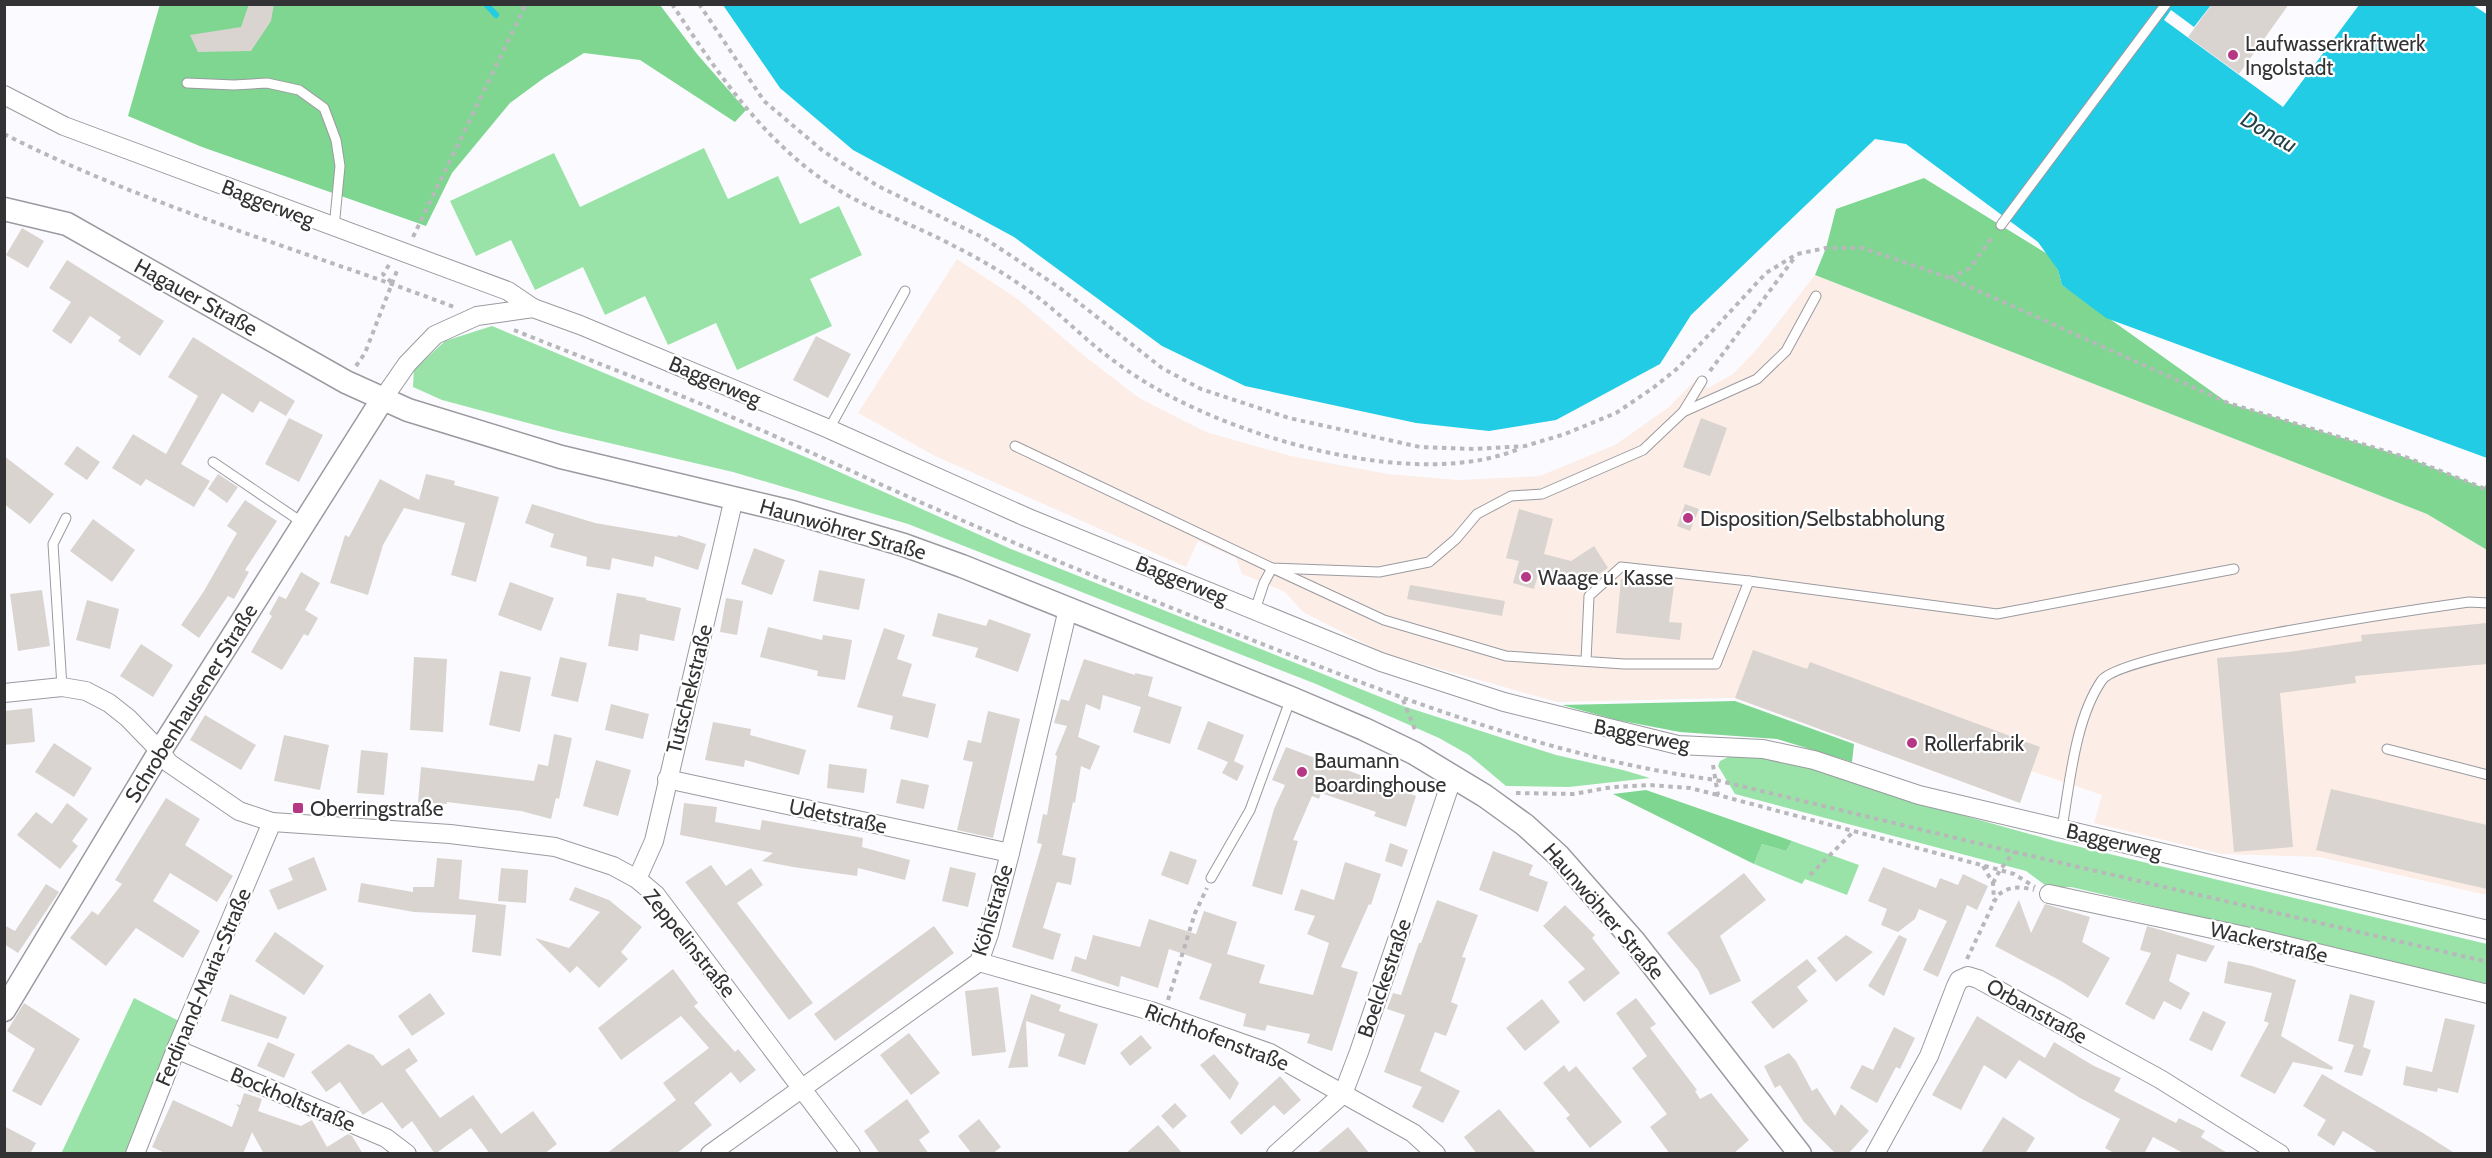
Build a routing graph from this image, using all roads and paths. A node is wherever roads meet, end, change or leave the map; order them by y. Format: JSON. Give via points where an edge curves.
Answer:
{"nodes":[{"id":1,"x":526,"y":4,"type":"edge"},
{"id":2,"x":672,"y":4,"type":"edge"},
{"id":3,"x":699,"y":4,"type":"edge"},
{"id":4,"x":2166,"y":4,"type":"edge"},
{"id":5,"x":187,"y":83,"type":"dead end"},
{"id":6,"x":4,"y":95,"type":"edge"},
{"id":7,"x":4,"y":134,"type":"edge"},
{"id":8,"x":4,"y":209,"type":"edge"},
{"id":9,"x":2001,"y":225,"type":"joint"},
{"id":10,"x":334,"y":228,"type":"junction"},
{"id":11,"x":405,"y":252,"type":"junction"},
{"id":12,"x":1797,"y":254,"type":"junction"},
{"id":13,"x":1950,"y":278,"type":"junction"},
{"id":14,"x":392,"y":283,"type":"junction"},
{"id":15,"x":905,"y":291,"type":"dead end"},
{"id":16,"x":1816,"y":296,"type":"dead end"},
{"id":17,"x":533,"y":308,"type":"junction"},
{"id":18,"x":477,"y":316,"type":"junction"},
{"id":19,"x":510,"y":329,"type":"dead end"},
{"id":20,"x":1702,"y":381,"type":"joint"},
{"id":21,"x":346,"y":382,"type":"junction"},
{"id":22,"x":382,"y":400,"type":"junction"},
{"id":23,"x":1683,"y":412,"type":"junction"},
{"id":24,"x":829,"y":429,"type":"junction"},
{"id":25,"x":1015,"y":446,"type":"dead end"},
{"id":26,"x":1525,"y":446,"type":"junction"},
{"id":27,"x":213,"y":462,"type":"dead end"},
{"id":28,"x":2487,"y":490,"type":"edge"},
{"id":29,"x":734,"y":498,"type":"junction"},
{"id":30,"x":66,"y":518,"type":"dead end"},
{"id":31,"x":303,"y":523,"type":"junction"},
{"id":32,"x":1272,"y":568,"type":"junction"},
{"id":33,"x":2235,"y":569,"type":"dead end"},
{"id":34,"x":1749,"y":581,"type":"junction"},
{"id":35,"x":2487,"y":603,"type":"edge"},
{"id":36,"x":1068,"y":609,"type":"junction"},
{"id":37,"x":1255,"y":609,"type":"junction"},
{"id":38,"x":1586,"y":661,"type":"junction"},
{"id":39,"x":62,"y":687,"type":"junction"},
{"id":40,"x":4,"y":693,"type":"edge"},
{"id":41,"x":1291,"y":698,"type":"junction"},
{"id":42,"x":1402,"y":699,"type":"junction"},
{"id":43,"x":1416,"y":732,"type":"dead end"},
{"id":44,"x":2387,"y":749,"type":"dead end"},
{"id":45,"x":160,"y":751,"type":"junction"},
{"id":46,"x":2487,"y":775,"type":"edge"},
{"id":47,"x":1453,"y":776,"type":"junction"},
{"id":48,"x":667,"y":779,"type":"junction"},
{"id":49,"x":1716,"y":780,"type":"junction"},
{"id":50,"x":1510,"y":793,"type":"dead end"},
{"id":51,"x":1718,"y":795,"type":"junction"},
{"id":52,"x":272,"y":822,"type":"junction"},
{"id":53,"x":2062,"y":828,"type":"junction"},
{"id":54,"x":1854,"y":830,"type":"junction"},
{"id":55,"x":2014,"y":852,"type":"junction"},
{"id":56,"x":1010,"y":853,"type":"junction"},
{"id":57,"x":1983,"y":866,"type":"junction"},
{"id":58,"x":2000,"y":870,"type":"junction"},
{"id":59,"x":1810,"y":875,"type":"dead end"},
{"id":60,"x":1211,"y":878,"type":"joint"},
{"id":61,"x":637,"y":879,"type":"junction"},
{"id":62,"x":1994,"y":883,"type":"junction"},
{"id":63,"x":2049,"y":894,"type":"junction"},
{"id":64,"x":1994,"y":902,"type":"junction"},
{"id":65,"x":2487,"y":930,"type":"edge"},
{"id":66,"x":979,"y":962,"type":"junction"},
{"id":67,"x":2487,"y":962,"type":"edge"},
{"id":68,"x":1962,"y":978,"type":"junction"},
{"id":69,"x":2487,"y":994,"type":"edge"},
{"id":70,"x":4,"y":1010,"type":"edge"},
{"id":71,"x":1163,"y":1015,"type":"junction"},
{"id":72,"x":176,"y":1049,"type":"junction"},
{"id":73,"x":801,"y":1088,"type":"junction"},
{"id":74,"x":1342,"y":1094,"type":"junction"},
{"id":75,"x":135,"y":1154,"type":"edge"},
{"id":76,"x":407,"y":1154,"type":"edge"},
{"id":77,"x":710,"y":1154,"type":"edge"},
{"id":78,"x":851,"y":1154,"type":"edge"},
{"id":79,"x":1276,"y":1154,"type":"edge"},
{"id":80,"x":1436,"y":1154,"type":"edge"},
{"id":81,"x":1800,"y":1154,"type":"edge"},
{"id":82,"x":1875,"y":1154,"type":"edge"},
{"id":83,"x":2280,"y":1154,"type":"edge"}],
"edges":[{"from":1,"to":11,"type":"path"},
{"from":2,"to":26,"type":"path","via":[[714,68],[765,129],[805,167],[841,191],[954,246],[1032,293],[1093,345],[1155,388],[1242,428],[1292,444],[1374,460],[1448,465],[1501,456]]},
{"from":3,"to":26,"type":"path","via":[[764,101],[823,151],[878,186],[984,238],[1060,288],[1162,368],[1201,389],[1354,434],[1420,447]]},
{"from":4,"to":9,"type":"lane"},
{"from":5,"to":10,"type":"lane","via":[[267,83],[299,90],[324,108],[336,140],[340,166]]},
{"from":6,"to":10,"type":"street","name":"Baggerweg","via":[[64,126]]},
{"from":7,"to":14,"type":"path","via":[[172,207]]},
{"from":8,"to":21,"type":"street","name":"Hagauer Straße","via":[[67,224]]},
{"from":9,"to":13,"type":"path","via":[[1970,268]]},
{"from":10,"to":11,"type":"street","name":"Baggerweg"},
{"from":11,"to":17,"type":"street","name":"Baggerweg","via":[[508,291]]},
{"from":12,"to":13,"type":"path","via":[[1826,248],[1863,248]]},
{"from":12,"to":20,"type":"path"},
{"from":12,"to":26,"type":"path","via":[[1766,273],[1678,368],[1653,388],[1616,413]]},
{"from":13,"to":28,"type":"path","via":[[2228,403],[2408,458]]},
{"from":14,"to":18,"type":"path"},
{"from":14,"to":21,"type":"path","via":[[365,353]]},
{"from":15,"to":24,"type":"lane"},
{"from":16,"to":23,"type":"lane","via":[[1786,351],[1757,379]]},
{"from":17,"to":18,"type":"street","name":"Baggerweg"},
{"from":17,"to":24,"type":"street","name":"Baggerweg"},
{"from":18,"to":22,"type":"street","name":"Baggerweg","via":[[435,335],[407,364]]},
{"from":19,"to":42,"type":"path","via":[[706,406],[1180,612]]},
{"from":20,"to":23,"type":"lane"},
{"from":21,"to":22,"type":"street","name":"Hagauer Straße"},
{"from":22,"to":29,"type":"street","name":"Haunwöhrer Straße","via":[[521,446]]},
{"from":22,"to":31,"type":"street","name":"Schrobenhausener Straße"},
{"from":23,"to":32,"type":"lane","via":[[1643,450],[1542,494],[1511,496],[1477,514],[1429,562],[1379,572]]},
{"from":24,"to":37,"type":"street","name":"Baggerweg","via":[[1026,517]]},
{"from":25,"to":32,"type":"lane"},
{"from":27,"to":31,"type":"lane"},
{"from":29,"to":36,"type":"street","name":"Haunwöhrer Straße","via":[[904,545]]},
{"from":29,"to":48,"type":"street","name":"Tutschekstraße"},
{"from":30,"to":39,"type":"lane","via":[[53,544]]},
{"from":31,"to":45,"type":"street","name":"Schrobenhausener Straße"},
{"from":32,"to":37,"type":"lane"},
{"from":32,"to":38,"type":"lane","via":[[1384,621],[1506,656]]},
{"from":33,"to":34,"type":"lane","via":[[1997,614]]},
{"from":34,"to":38,"type":"lane","via":[[1716,664]]},
{"from":34,"to":38,"type":"lane","via":[[1621,567],[1589,596]]},
{"from":35,"to":53,"type":"lane","via":[[2469,602],[2354,618],[2205,647],[2134,664],[2104,678],[2084,716]]},
{"from":36,"to":41,"type":"street","name":"Haunwöhrer Straße"},
{"from":36,"to":56,"type":"street","name":"Köhlstraße"},
{"from":37,"to":53,"type":"street","name":"Baggerweg","via":[[1381,662],[1504,702],[1678,745],[1763,749],[1814,760],[1919,795]]},
{"from":39,"to":40,"type":"street"},
{"from":39,"to":45,"type":"street","via":[[86,691],[109,704]]},
{"from":41,"to":47,"type":"street","name":"Haunwöhrer Straße","via":[[1414,753]]},
{"from":41,"to":60,"type":"lane","via":[[1250,810]]},
{"from":42,"to":43,"type":"path"},
{"from":42,"to":49,"type":"path","via":[[1612,762]]},
{"from":44,"to":46,"type":"lane"},
{"from":45,"to":52,"type":"street","name":"Zeppelinstraße","via":[[169,763],[239,811]]},
{"from":45,"to":70,"type":"street","name":"Schrobenhausener Straße"},
{"from":47,"to":74,"type":"street","name":"Boelckestraße"},
{"from":47,"to":81,"type":"street","name":"Haunwöhrer Straße","via":[[1525,825],[1589,888]]},
{"from":48,"to":56,"type":"street","name":"Udetstraße"},
{"from":48,"to":61,"type":"street","name":"Tutschekstraße","via":[[654,841]]},
{"from":49,"to":51,"type":"path"},
{"from":49,"to":55,"type":"path"},
{"from":50,"to":51,"type":"path","via":[[1573,794],[1649,785]]},
{"from":51,"to":54,"type":"path"},
{"from":52,"to":61,"type":"street","name":"Zeppelinstraße","via":[[450,834],[555,847],[613,866]]},
{"from":52,"to":72,"type":"street","name":"Ferdinand-Maria-Straße"},
{"from":53,"to":65,"type":"street","name":"Baggerweg"},
{"from":54,"to":57,"type":"path"},
{"from":54,"to":59,"type":"path"},
{"from":55,"to":58,"type":"path"},
{"from":55,"to":67,"type":"path"},
{"from":56,"to":66,"type":"street","name":"Köhlstraße"},
{"from":57,"to":58,"type":"path"},
{"from":57,"to":62,"type":"path"},
{"from":58,"to":62,"type":"path"},
{"from":58,"to":63,"type":"path"},
{"from":60,"to":71,"type":"path","via":[[1195,913]]},
{"from":61,"to":73,"type":"street","name":"Zeppelinstraße","via":[[678,921]]},
{"from":62,"to":64,"type":"path"},
{"from":63,"to":64,"type":"path","via":[[2015,887],[2002,892]]},
{"from":63,"to":69,"type":"street","name":"Wackerstraße"},
{"from":64,"to":68,"type":"path"},
{"from":66,"to":71,"type":"street","name":"Richthofenstraße"},
{"from":66,"to":73,"type":"street","name":"Köhlstraße"},
{"from":68,"to":82,"type":"street","name":"Orbanstraße","via":[[1929,1056]]},
{"from":68,"to":83,"type":"street","name":"Orbanstraße","via":[[1968,975],[1978,979],[2150,1073]]},
{"from":71,"to":74,"type":"street","name":"Richthofenstraße","via":[[1270,1053]]},
{"from":72,"to":75,"type":"street","name":"Ferdinand-Maria-Straße"},
{"from":72,"to":76,"type":"street","name":"Bockholtstraße","via":[[386,1138]]},
{"from":73,"to":77,"type":"street","name":"Köhlstraße"},
{"from":73,"to":78,"type":"street","name":"Zeppelinstraße"},
{"from":74,"to":79,"type":"street","name":"Boelckestraße"},
{"from":74,"to":80,"type":"street","name":"Richthofenstraße","via":[[1413,1133]]}]}
